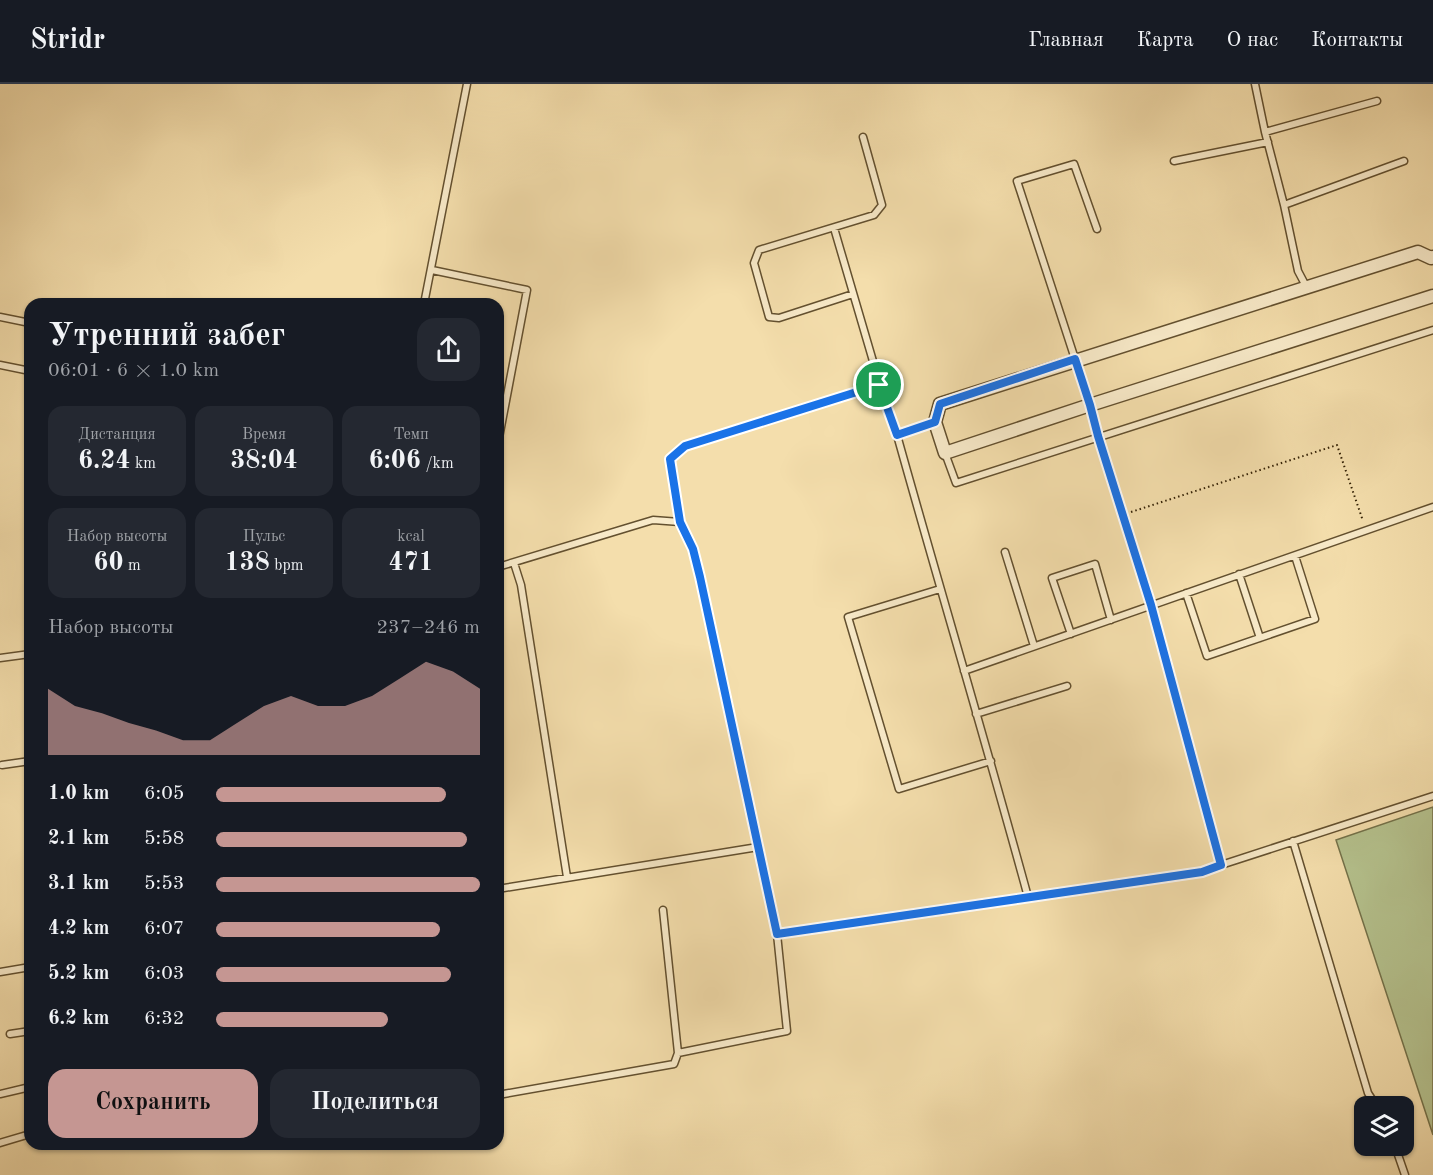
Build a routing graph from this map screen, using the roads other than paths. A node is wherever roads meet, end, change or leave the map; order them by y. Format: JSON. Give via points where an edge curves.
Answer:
{"nodes":[{"id":1,"x":467,"y":84,"type":"edge"},
{"id":2,"x":1256,"y":84,"type":"edge"},
{"id":3,"x":1377,"y":101,"type":"dead end"},
{"id":4,"x":1265,"y":132,"type":"junction"},
{"id":5,"x":863,"y":137,"type":"dead end"},
{"id":6,"x":1268,"y":142,"type":"junction"},
{"id":7,"x":1174,"y":161,"type":"dead end"},
{"id":8,"x":1404,"y":161,"type":"dead end"},
{"id":9,"x":1284,"y":206,"type":"junction"},
{"id":10,"x":834,"y":228,"type":"junction"},
{"id":11,"x":1097,"y":229,"type":"dead end"},
{"id":12,"x":1432,"y":261,"type":"edge"},
{"id":13,"x":432,"y":270,"type":"junction"},
{"id":14,"x":1307,"y":288,"type":"junction"},
{"id":15,"x":853,"y":294,"type":"junction"},
{"id":16,"x":1433,"y":296,"type":"edge"},
{"id":17,"x":425,"y":298,"type":"edge"},
{"id":18,"x":0,"y":317,"type":"edge"},
{"id":19,"x":24,"y":322,"type":"edge"},
{"id":20,"x":1433,"y":330,"type":"edge"},
{"id":21,"x":1075,"y":359,"type":"junction"},
{"id":22,"x":0,"y":365,"type":"edge"},
{"id":23,"x":24,"y":370,"type":"edge"},
{"id":24,"x":879,"y":385,"type":"junction"},
{"id":25,"x":1090,"y":405,"type":"junction"},
{"id":26,"x":504,"y":411,"type":"edge"},
{"id":27,"x":935,"y":422,"type":"junction"},
{"id":28,"x":897,"y":435,"type":"junction"},
{"id":29,"x":1098,"y":436,"type":"junction"},
{"id":30,"x":945,"y":453,"type":"junction"},
{"id":31,"x":1433,"y":507,"type":"edge"},
{"id":32,"x":680,"y":522,"type":"junction"},
{"id":33,"x":1005,"y":552,"type":"dead end"},
{"id":34,"x":1295,"y":556,"type":"junction"},
{"id":35,"x":514,"y":563,"type":"junction"},
{"id":36,"x":504,"y":566,"type":"edge"},
{"id":37,"x":1239,"y":574,"type":"junction"},
{"id":38,"x":940,"y":589,"type":"junction"},
{"id":39,"x":1186,"y":593,"type":"junction"},
{"id":40,"x":1151,"y":605,"type":"junction"},
{"id":41,"x":1111,"y":620,"type":"junction"},
{"id":42,"x":1071,"y":634,"type":"junction"},
{"id":43,"x":1260,"y":638,"type":"junction"},
{"id":44,"x":1034,"y":646,"type":"junction"},
{"id":45,"x":24,"y":655,"type":"edge"},
{"id":46,"x":0,"y":658,"type":"edge"},
{"id":47,"x":964,"y":671,"type":"junction"},
{"id":48,"x":1067,"y":686,"type":"dead end"},
{"id":49,"x":976,"y":714,"type":"junction"},
{"id":50,"x":990,"y":761,"type":"junction"},
{"id":51,"x":24,"y":762,"type":"edge"},
{"id":52,"x":2,"y":765,"type":"dead end"},
{"id":53,"x":1433,"y":796,"type":"edge"},
{"id":54,"x":1293,"y":842,"type":"junction"},
{"id":55,"x":758,"y":847,"type":"junction"},
{"id":56,"x":1221,"y":865,"type":"junction"},
{"id":57,"x":567,"y":877,"type":"junction"},
{"id":58,"x":504,"y":888,"type":"edge"},
{"id":59,"x":1028,"y":897,"type":"junction"},
{"id":60,"x":663,"y":910,"type":"dead end"},
{"id":61,"x":777,"y":934,"type":"junction"},
{"id":62,"x":24,"y":968,"type":"edge"},
{"id":63,"x":0,"y":972,"type":"edge"},
{"id":64,"x":24,"y":1032,"type":"edge"},
{"id":65,"x":10,"y":1034,"type":"dead end"},
{"id":66,"x":678,"y":1053,"type":"junction"},
{"id":67,"x":24,"y":1088,"type":"edge"},
{"id":68,"x":0,"y":1094,"type":"edge"},
{"id":69,"x":504,"y":1094,"type":"edge"},
{"id":70,"x":1370,"y":1096,"type":"edge"},
{"id":71,"x":24,"y":1136,"type":"edge"},
{"id":72,"x":0,"y":1143,"type":"edge"},
{"id":73,"x":1398,"y":1156,"type":"edge"},
{"id":74,"x":1405,"y":1175,"type":"edge"}],
"edges":[{"from":1,"to":13,"type":"lane"},
{"from":2,"to":4,"type":"lane"},
{"from":3,"to":4,"type":"lane"},
{"from":4,"to":6,"type":"lane"},
{"from":5,"to":10,"type":"lane","via":[[882,205],[874,215]]},
{"from":6,"to":7,"type":"lane"},
{"from":6,"to":9,"type":"lane"},
{"from":8,"to":9,"type":"lane"},
{"from":9,"to":14,"type":"lane","via":[[1298,271]]},
{"from":10,"to":15,"type":"lane"},
{"from":10,"to":15,"type":"lane","via":[[759,250],[754,263],[769,317],[779,318]]},
{"from":11,"to":21,"type":"lane","via":[[1074,164],[1017,181]]},
{"from":12,"to":14,"type":"street","via":[[1418,252]]},
{"from":13,"to":17,"type":"lane"},
{"from":13,"to":26,"type":"lane","via":[[527,290]]},
{"from":14,"to":21,"type":"street"},
{"from":15,"to":24,"type":"lane"},
{"from":16,"to":25,"type":"street"},
{"from":18,"to":19,"type":"lane"},
{"from":20,"to":29,"type":"lane"},
{"from":21,"to":25,"type":"lane"},
{"from":21,"to":27,"type":"street","via":[[940,404]]},
{"from":22,"to":23,"type":"lane"},
{"from":24,"to":28,"type":"lane"},
{"from":24,"to":32,"type":"lane","via":[[685,446],[670,459]]},
{"from":25,"to":29,"type":"lane"},
{"from":25,"to":30,"type":"street"},
{"from":27,"to":28,"type":"lane"},
{"from":27,"to":30,"type":"street"},
{"from":28,"to":38,"type":"lane"},
{"from":29,"to":30,"type":"lane","via":[[956,483]]},
{"from":29,"to":40,"type":"lane"},
{"from":31,"to":34,"type":"lane"},
{"from":32,"to":35,"type":"lane","via":[[653,520]]},
{"from":32,"to":55,"type":"lane","via":[[700,577]]},
{"from":33,"to":44,"type":"lane"},
{"from":34,"to":37,"type":"lane"},
{"from":34,"to":43,"type":"lane","via":[[1316,619]]},
{"from":35,"to":36,"type":"lane"},
{"from":35,"to":57,"type":"lane","via":[[521,585]]},
{"from":37,"to":39,"type":"lane"},
{"from":37,"to":43,"type":"lane"},
{"from":38,"to":47,"type":"lane"},
{"from":38,"to":50,"type":"lane","via":[[848,617],[899,789]]},
{"from":39,"to":40,"type":"lane"},
{"from":39,"to":43,"type":"lane","via":[[1207,656]]},
{"from":40,"to":41,"type":"lane"},
{"from":40,"to":56,"type":"lane"},
{"from":41,"to":42,"type":"lane"},
{"from":41,"to":42,"type":"lane","via":[[1095,564],[1052,578]]},
{"from":42,"to":44,"type":"lane"},
{"from":44,"to":47,"type":"lane"},
{"from":45,"to":46,"type":"lane"},
{"from":47,"to":49,"type":"lane"},
{"from":48,"to":49,"type":"lane"},
{"from":49,"to":50,"type":"lane"},
{"from":50,"to":59,"type":"lane"},
{"from":51,"to":52,"type":"lane"},
{"from":53,"to":54,"type":"lane"},
{"from":54,"to":56,"type":"lane"},
{"from":54,"to":70,"type":"lane"},
{"from":55,"to":57,"type":"lane"},
{"from":55,"to":61,"type":"lane"},
{"from":56,"to":59,"type":"lane","via":[[1202,872]]},
{"from":57,"to":58,"type":"lane"},
{"from":59,"to":61,"type":"lane"},
{"from":60,"to":66,"type":"lane"},
{"from":61,"to":66,"type":"lane","via":[[787,1031]]},
{"from":62,"to":63,"type":"lane"},
{"from":64,"to":65,"type":"lane"},
{"from":66,"to":69,"type":"lane","via":[[674,1064]]},
{"from":67,"to":68,"type":"lane"},
{"from":71,"to":72,"type":"lane"},
{"from":73,"to":74,"type":"lane"}]}
